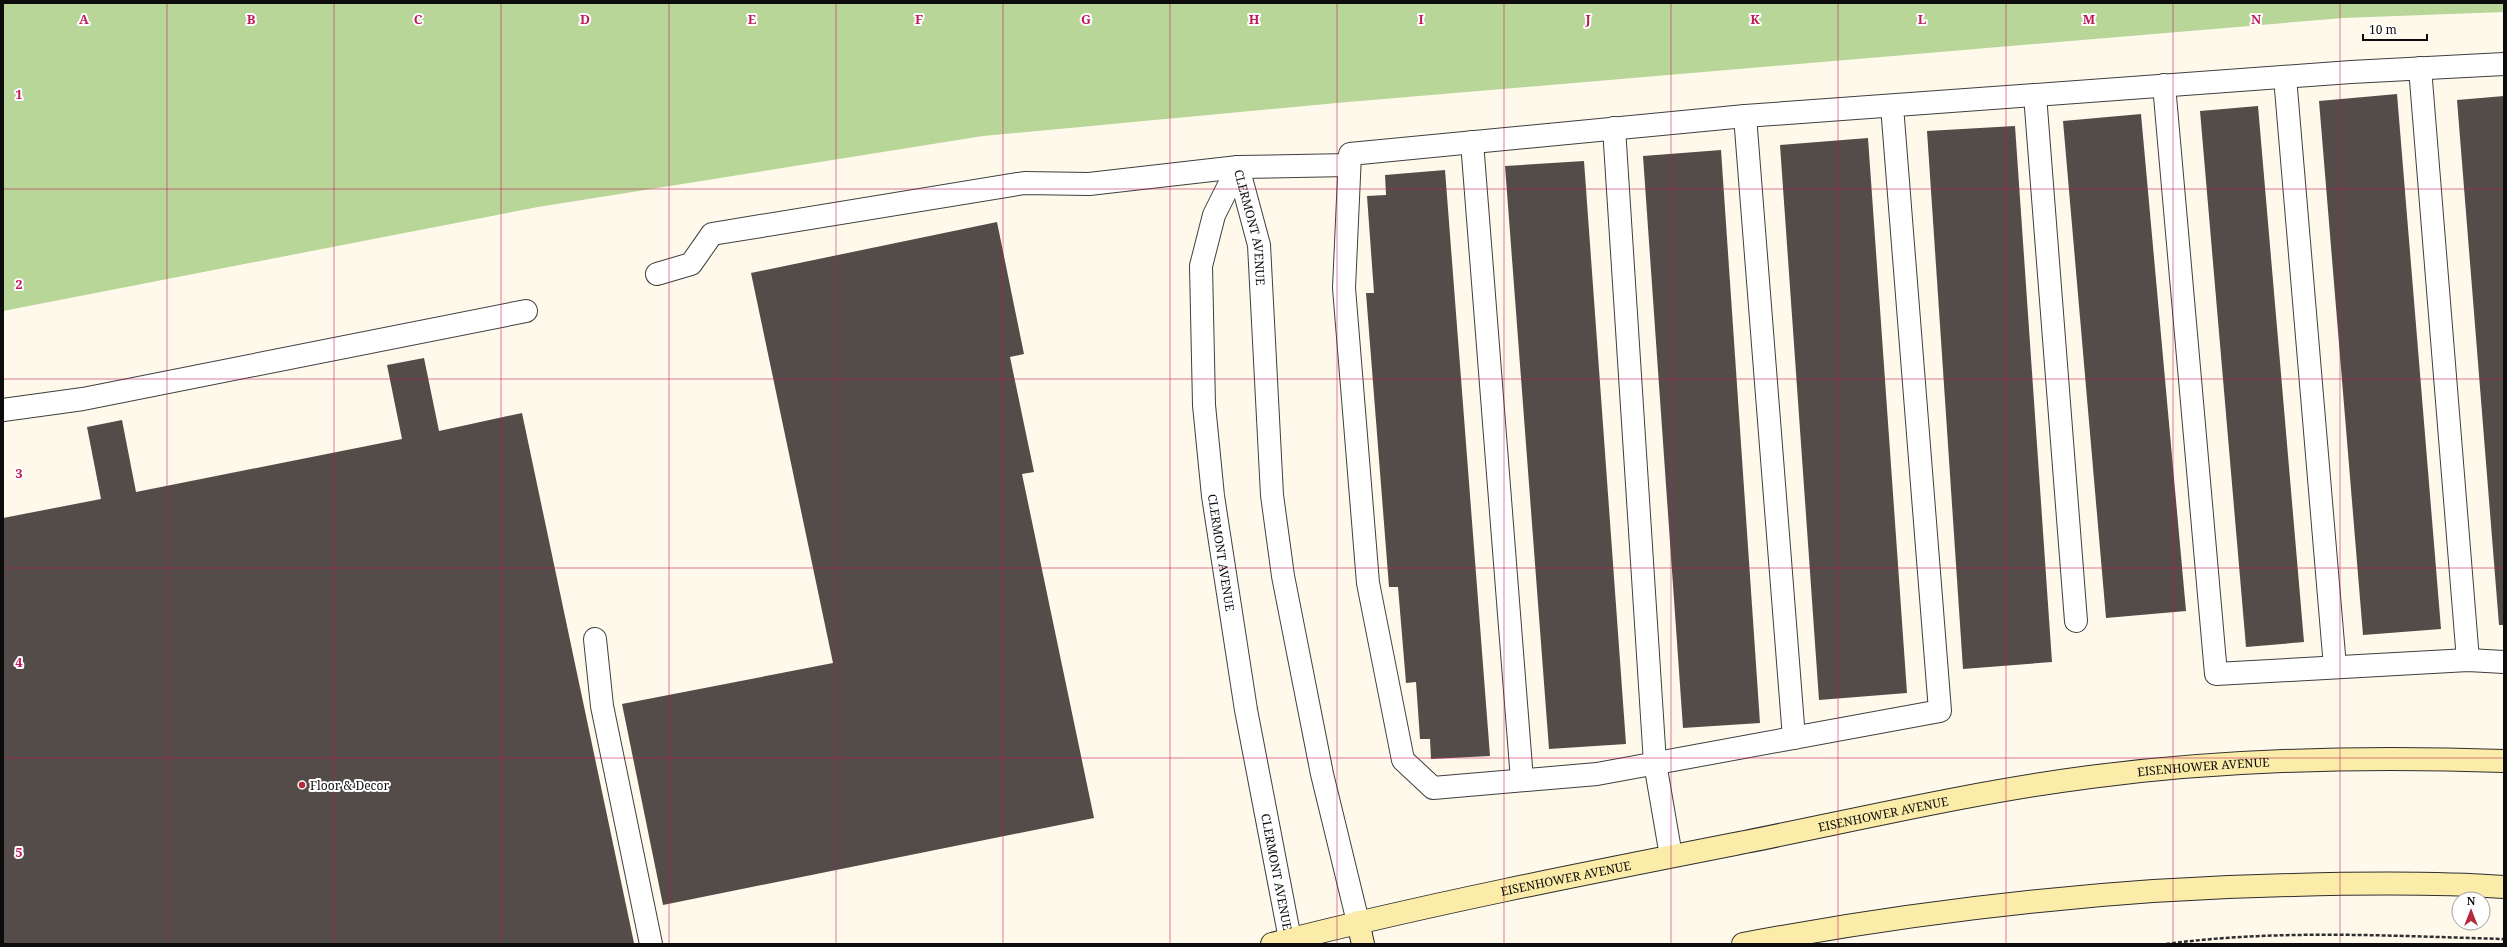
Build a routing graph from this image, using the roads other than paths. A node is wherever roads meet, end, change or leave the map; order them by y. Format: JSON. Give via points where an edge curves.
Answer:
{"nodes":[{"id":1,"x":2504,"y":64,"type":"edge"},
{"id":2,"x":2420,"y":68,"type":"junction"},
{"id":3,"x":2285,"y":77,"type":"junction"},
{"id":4,"x":2164,"y":85,"type":"junction"},
{"id":5,"x":2035,"y":95,"type":"junction"},
{"id":6,"x":1892,"y":106,"type":"junction"},
{"id":7,"x":1745,"y":116,"type":"junction"},
{"id":8,"x":1614,"y":128,"type":"junction"},
{"id":9,"x":1472,"y":142,"type":"junction"},
{"id":10,"x":1350,"y":165,"type":"junction"},
{"id":11,"x":1238,"y":167,"type":"junction"},
{"id":12,"x":657,"y":274,"type":"dead end"},
{"id":13,"x":526,"y":311,"type":"dead end"},
{"id":14,"x":3,"y":410,"type":"edge"},
{"id":15,"x":2076,"y":621,"type":"dead end"},
{"id":16,"x":596,"y":639,"type":"dead end"},
{"id":17,"x":2468,"y":660,"type":"junction"},
{"id":18,"x":2504,"y":662,"type":"edge"},
{"id":19,"x":2335,"y":667,"type":"junction"},
{"id":20,"x":1794,"y":738,"type":"junction"},
{"id":21,"x":2504,"y":762,"type":"edge"},
{"id":22,"x":1655,"y":763,"type":"junction"},
{"id":23,"x":1522,"y":780,"type":"junction"},
{"id":24,"x":1671,"y":856,"type":"junction"},
{"id":25,"x":2504,"y":887,"type":"edge"},
{"id":26,"x":1358,"y":922,"type":"junction"},
{"id":27,"x":1284,"y":942,"type":"edge"},
{"id":28,"x":651,"y":944,"type":"edge"},
{"id":29,"x":1363,"y":944,"type":"edge"},
{"id":30,"x":1742,"y":944,"type":"edge"}],
"edges":[{"from":1,"to":2,"type":"street"},
{"from":2,"to":3,"type":"street"},
{"from":2,"to":17,"type":"street"},
{"from":3,"to":4,"type":"street"},
{"from":3,"to":19,"type":"street"},
{"from":4,"to":5,"type":"street"},
{"from":4,"to":19,"type":"street","via":[[2216,674]]},
{"from":5,"to":6,"type":"street"},
{"from":5,"to":15,"type":"street"},
{"from":6,"to":7,"type":"street"},
{"from":6,"to":20,"type":"street","via":[[1940,710]]},
{"from":7,"to":8,"type":"street"},
{"from":7,"to":20,"type":"street"},
{"from":8,"to":9,"type":"street"},
{"from":8,"to":22,"type":"street"},
{"from":9,"to":10,"type":"street","via":[[1350,154]]},
{"from":9,"to":23,"type":"street"},
{"from":10,"to":11,"type":"street"},
{"from":10,"to":23,"type":"street","via":[[1344,288],[1368,583],[1403,760],[1434,788]]},
{"from":11,"to":12,"type":"street","via":[[1089,184],[1024,182],[712,234],[691,264]]},
{"from":11,"to":26,"type":"street","name":"CLERMONT AVENUE","via":[[1259,245],[1272,495],[1283,576],[1322,774]]},
{"from":11,"to":27,"type":"street","name":"CLERMONT AVENUE","via":[[1214,214],[1201,266],[1204,405],[1213,496]]},
{"from":13,"to":14,"type":"street","via":[[83,399]]},
{"from":16,"to":28,"type":"street","via":[[602,706]]},
{"from":17,"to":18,"type":"street"},
{"from":17,"to":19,"type":"street"},
{"from":20,"to":22,"type":"street"},
{"from":21,"to":24,"type":"main road","name":"EISENHOWER AVENUE","via":[[2401,757],[2280,760],[2189,766],[1955,799]]},
{"from":22,"to":23,"type":"street","via":[[1598,774]]},
{"from":22,"to":24,"type":"street"},
{"from":24,"to":26,"type":"main road","name":"EISENHOWER AVENUE"},
{"from":25,"to":30,"type":"main road","via":[[2358,883],[2106,893],[1852,924]]},
{"from":26,"to":27,"type":"main road","name":"EISENHOWER AVENUE"},
{"from":26,"to":29,"type":"main road"}]}
